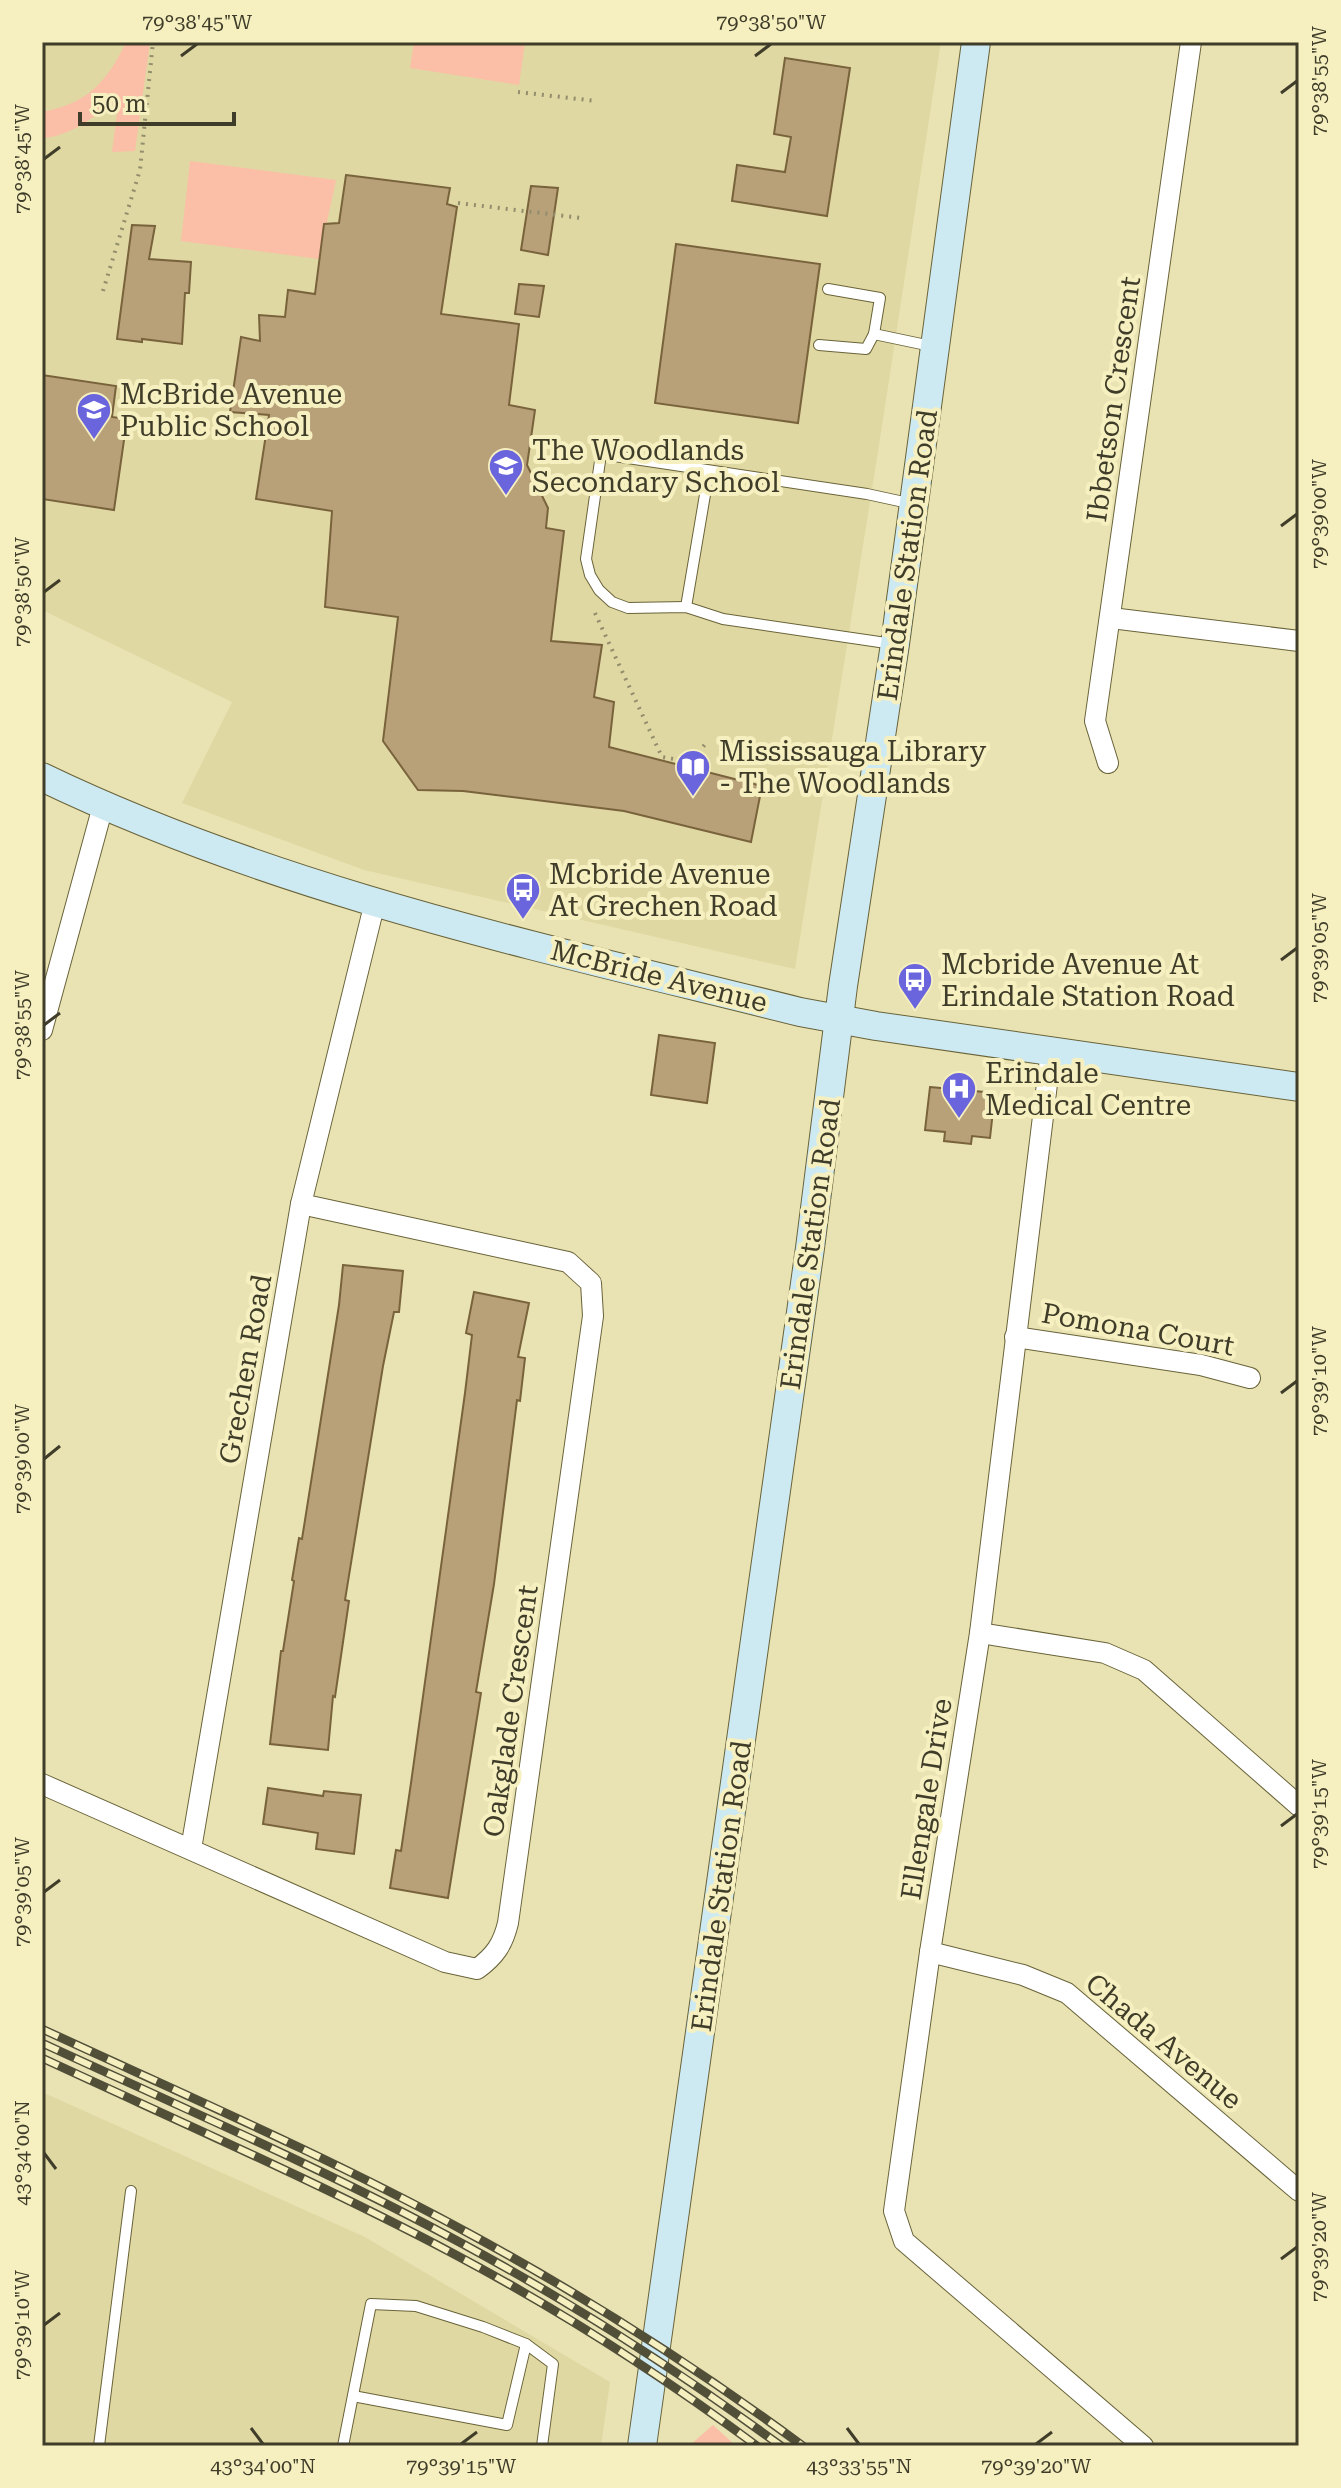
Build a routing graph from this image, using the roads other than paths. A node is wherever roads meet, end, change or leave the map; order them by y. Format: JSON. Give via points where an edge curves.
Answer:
{"nodes":[{"id":1,"x":976,"y":42,"type":"edge"},
{"id":2,"x":1191,"y":42,"type":"edge"},
{"id":3,"x":828,"y":289,"type":"dead end"},
{"id":4,"x":874,"y":334,"type":"junction"},
{"id":5,"x":819,"y":345,"type":"dead end"},
{"id":6,"x":935,"y":347,"type":"junction"},
{"id":7,"x":709,"y":471,"type":"junction"},
{"id":8,"x":914,"y":505,"type":"junction"},
{"id":9,"x":686,"y":607,"type":"junction"},
{"id":10,"x":1111,"y":618,"type":"junction"},
{"id":11,"x":1299,"y":641,"type":"edge"},
{"id":12,"x":895,"y":644,"type":"junction"},
{"id":13,"x":1108,"y":763,"type":"dead end"},
{"id":14,"x":42,"y":777,"type":"edge"},
{"id":15,"x":103,"y":806,"type":"junction"},
{"id":16,"x":375,"y":902,"type":"junction"},
{"id":17,"x":841,"y":1019,"type":"junction"},
{"id":18,"x":42,"y":1030,"type":"edge"},
{"id":19,"x":1051,"y":1051,"type":"junction"},
{"id":20,"x":1299,"y":1087,"type":"edge"},
{"id":21,"x":301,"y":1204,"type":"junction"},
{"id":22,"x":1015,"y":1337,"type":"junction"},
{"id":23,"x":1250,"y":1378,"type":"dead end"},
{"id":24,"x":980,"y":1633,"type":"junction"},
{"id":25,"x":42,"y":1784,"type":"edge"},
{"id":26,"x":1299,"y":1806,"type":"edge"},
{"id":27,"x":191,"y":1849,"type":"junction"},
{"id":28,"x":930,"y":1952,"type":"junction"},
{"id":29,"x":131,"y":2191,"type":"dead end"},
{"id":30,"x":1299,"y":2191,"type":"edge"},
{"id":31,"x":526,"y":2344,"type":"junction"},
{"id":32,"x":353,"y":2396,"type":"junction"},
{"id":33,"x":99,"y":2446,"type":"edge"},
{"id":34,"x":343,"y":2446,"type":"edge"},
{"id":35,"x":542,"y":2446,"type":"edge"},
{"id":36,"x":642,"y":2446,"type":"edge"},
{"id":37,"x":1143,"y":2446,"type":"edge"}],
"edges":[{"from":1,"to":6,"type":"street","name":"Erindale Station Road"},
{"from":2,"to":10,"type":"street","name":"Ibbetson Crescent"},
{"from":3,"to":4,"type":"lane","via":[[880,298]]},
{"from":4,"to":5,"type":"lane","via":[[866,349]]},
{"from":4,"to":6,"type":"lane"},
{"from":6,"to":8,"type":"street","name":"Erindale Station Road"},
{"from":7,"to":8,"type":"lane"},
{"from":7,"to":9,"type":"lane"},
{"from":7,"to":9,"type":"lane","via":[[601,454],[586,559],[590,575],[612,602],[628,608]]},
{"from":8,"to":12,"type":"street","name":"Erindale Station Road"},
{"from":9,"to":12,"type":"lane","via":[[723,619]]},
{"from":10,"to":11,"type":"street"},
{"from":10,"to":13,"type":"street","name":"Ibbetson Crescent","via":[[1095,721]]},
{"from":12,"to":17,"type":"street","name":"Erindale Station Road"},
{"from":14,"to":15,"type":"street","name":"McBride Avenue"},
{"from":15,"to":16,"type":"street","name":"McBride Avenue"},
{"from":15,"to":18,"type":"street"},
{"from":16,"to":17,"type":"street","name":"McBride Avenue"},
{"from":16,"to":21,"type":"street","name":"Grechen Road"},
{"from":17,"to":19,"type":"street","name":"McBride Avenue"},
{"from":17,"to":36,"type":"street","name":"Erindale Station Road"},
{"from":19,"to":20,"type":"street","name":"McBride Avenue"},
{"from":19,"to":22,"type":"street","name":"Ellengale Drive"},
{"from":21,"to":27,"type":"street","name":"Grechen Road"},
{"from":21,"to":27,"type":"street","name":"Oakglade Crescent","via":[[568,1262],[591,1283],[593,1316],[503,1942],[477,1969],[445,1962]]},
{"from":22,"to":23,"type":"street","name":"Pomona Court","via":[[1201,1365]]},
{"from":22,"to":24,"type":"street","name":"Ellengale Drive"},
{"from":24,"to":26,"type":"street","via":[[1105,1653],[1144,1670]]},
{"from":24,"to":28,"type":"street","name":"Ellengale Drive"},
{"from":25,"to":27,"type":"street","name":"Oakglade Crescent"},
{"from":28,"to":30,"type":"street","name":"Chada Avenue","via":[[1023,1975],[1067,1993]]},
{"from":28,"to":37,"type":"street","name":"Ellengale Drive","via":[[894,2211],[904,2241]]},
{"from":29,"to":33,"type":"lane"},
{"from":31,"to":32,"type":"lane","via":[[507,2425]]},
{"from":31,"to":32,"type":"lane","via":[[416,2306],[371,2304]]},
{"from":31,"to":35,"type":"lane","via":[[553,2364]]},
{"from":32,"to":34,"type":"lane"}]}
